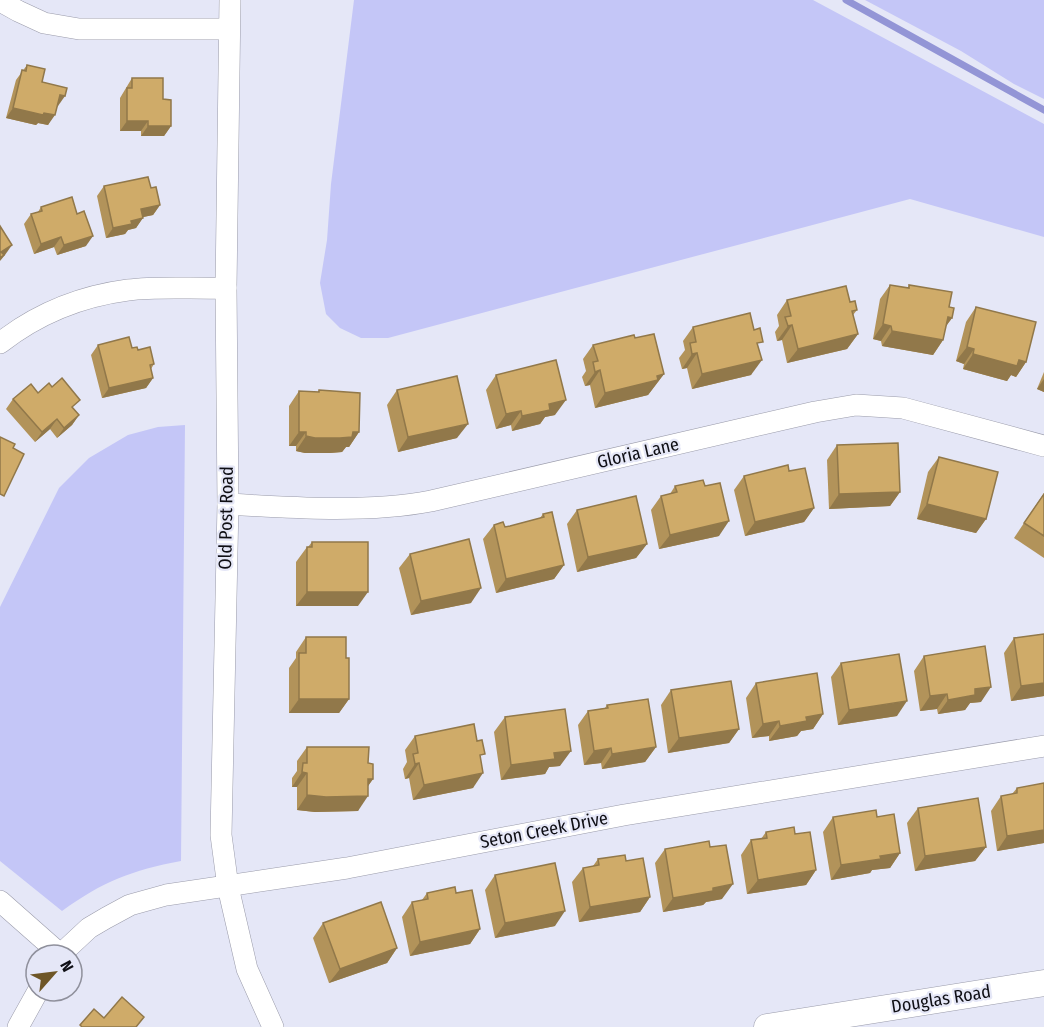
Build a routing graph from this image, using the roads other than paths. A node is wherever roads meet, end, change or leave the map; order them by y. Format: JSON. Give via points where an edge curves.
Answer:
{"nodes":[{"id":1,"x":230,"y":0,"type":"edge"},
{"id":2,"x":0,"y":1,"type":"edge"},
{"id":3,"x":229,"y":29,"type":"junction"},
{"id":4,"x":226,"y":288,"type":"junction"},
{"id":5,"x":0,"y":343,"type":"edge"},
{"id":6,"x":1044,"y":446,"type":"edge"},
{"id":7,"x":228,"y":504,"type":"junction"},
{"id":8,"x":1044,"y":747,"type":"edge"},
{"id":9,"x":228,"y":887,"type":"junction"},
{"id":10,"x":0,"y":901,"type":"edge"},
{"id":11,"x":48,"y":943,"type":"edge"},
{"id":12,"x":72,"y":943,"type":"edge"},
{"id":13,"x":1044,"y":983,"type":"edge"},
{"id":14,"x":31,"y":1003,"type":"edge"},
{"id":15,"x":18,"y":1027,"type":"edge"},
{"id":16,"x":273,"y":1027,"type":"edge"},
{"id":17,"x":767,"y":1027,"type":"edge"}],
"edges":[{"from":1,"to":3,"type":"street","name":"Old Post Road"},
{"from":2,"to":3,"type":"street","via":[[44,22],[79,29]]},
{"from":3,"to":4,"type":"street","name":"Old Post Road"},
{"from":4,"to":5,"type":"street","via":[[129,290],[102,295],[50,312]]},
{"from":4,"to":7,"type":"street","name":"Old Post Road"},
{"from":6,"to":7,"type":"street","name":"Gloria Lane","via":[[903,408],[856,405],[398,507]]},
{"from":7,"to":9,"type":"street","name":"Old Post Road","via":[[221,835]]},
{"from":8,"to":9,"type":"street","name":"Seton Creek Drive","via":[[634,813]]},
{"from":9,"to":12,"type":"street","name":"Seton Creek Drive","via":[[166,895],[130,905],[89,928]]},
{"from":9,"to":16,"type":"street","name":"Old Post Road","via":[[247,969]]},
{"from":10,"to":11,"type":"street"},
{"from":13,"to":17,"type":"street","name":"Douglas Road"},
{"from":14,"to":15,"type":"street"}]}
